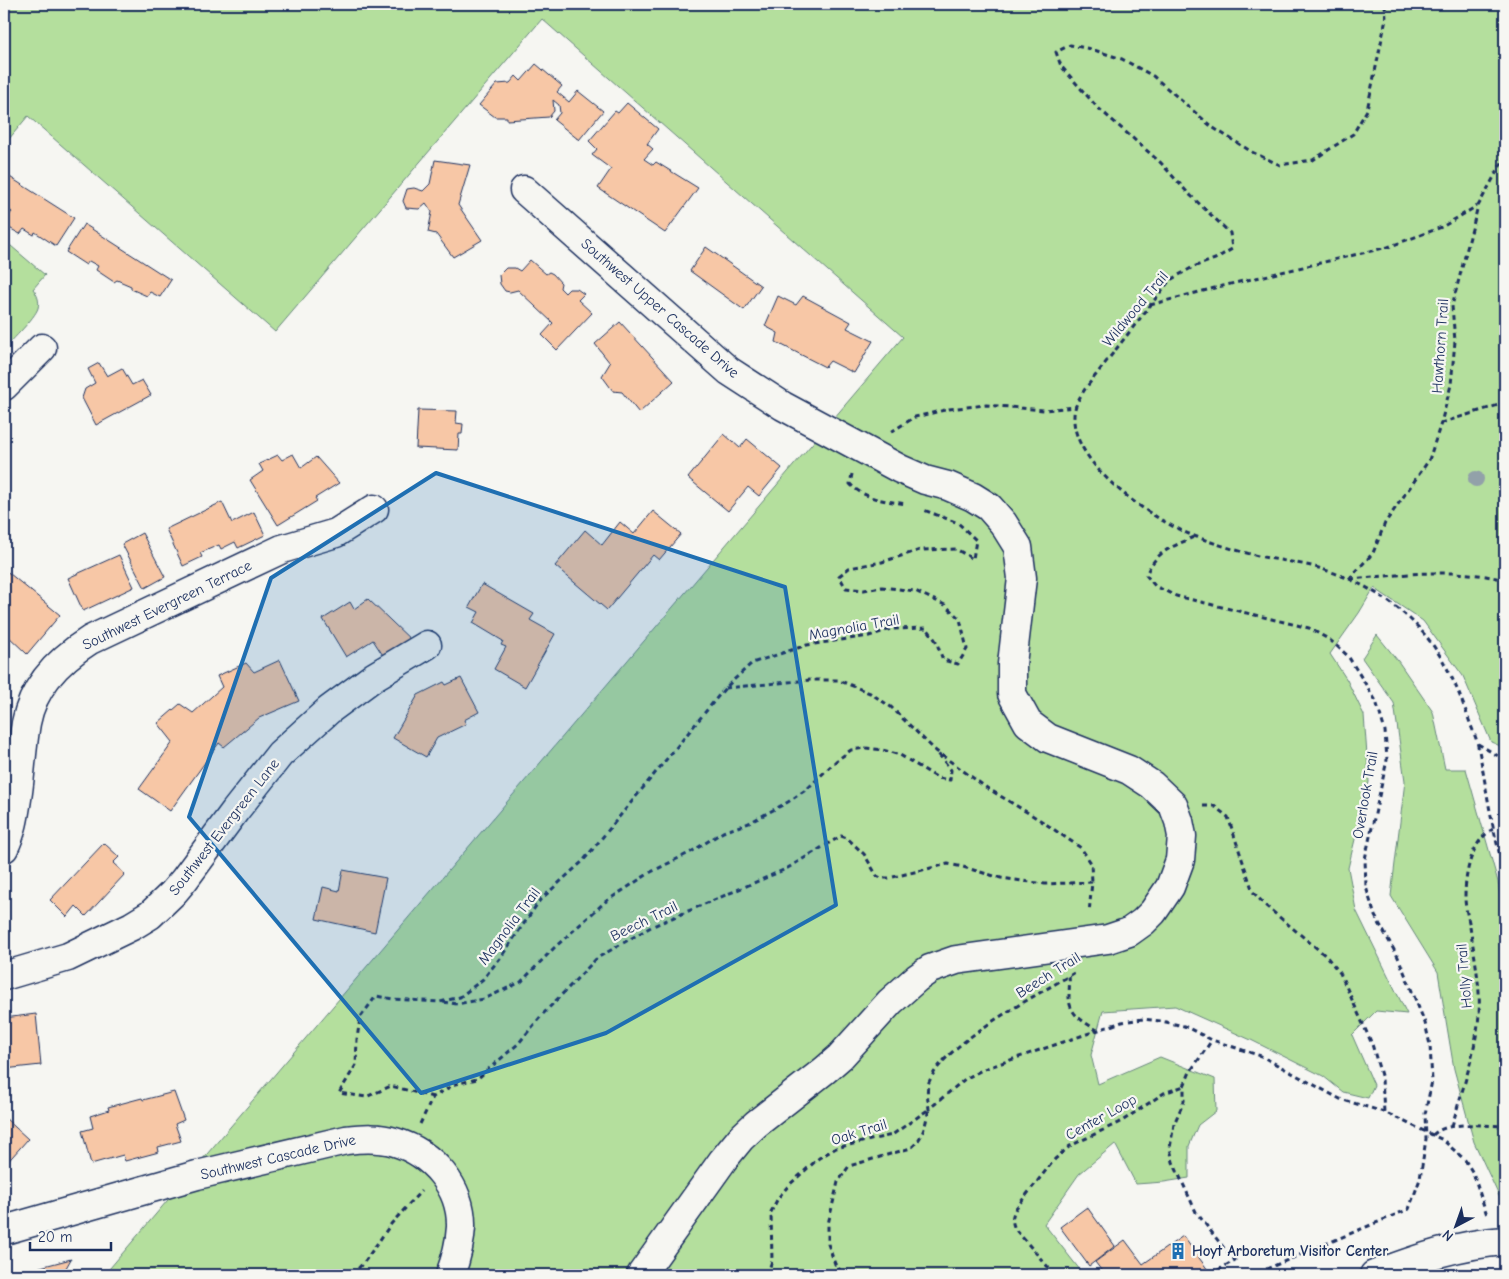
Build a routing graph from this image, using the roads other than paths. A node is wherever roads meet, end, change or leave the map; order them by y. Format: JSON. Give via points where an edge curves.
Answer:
{"nodes":[{"id":1,"x":524,"y":190,"type":"dead end"},
{"id":2,"x":42,"y":348,"type":"dead end"},
{"id":3,"x":4,"y":386,"type":"edge"},
{"id":4,"x":374,"y":509,"type":"dead end"},
{"id":5,"x":426,"y":645,"type":"dead end"},
{"id":6,"x":4,"y":848,"type":"edge"},
{"id":7,"x":4,"y":976,"type":"edge"},
{"id":8,"x":4,"y":1229,"type":"edge"},
{"id":9,"x":1499,"y":1241,"type":"edge"},
{"id":10,"x":450,"y":1275,"type":"edge"},
{"id":11,"x":641,"y":1275,"type":"edge"},
{"id":12,"x":1374,"y":1275,"type":"edge"}],
"edges":[{"from":1,"to":11,"type":"street","name":"Southwest Upper Cascade Drive","via":[[729,371],[867,452],[925,480],[973,497],[989,507],[1018,547],[1022,578],[1012,664],[1012,694],[1028,723],[1048,738],[1129,770],[1152,785],[1173,805],[1182,836],[1180,860],[1170,887],[1143,922],[1129,932],[1108,939],[956,960],[930,969],[917,978],[826,1070],[741,1138]]},
{"from":2,"to":3,"type":"street"},
{"from":4,"to":6,"type":"street","name":"Southwest Evergreen Terrace","via":[[336,533],[282,549],[90,640],[55,667],[32,704],[26,722],[12,826]]},
{"from":5,"to":7,"type":"street","name":"Southwest Evergreen Lane","via":[[375,676],[329,710],[280,754],[184,880],[150,915],[68,957]]},
{"from":8,"to":10,"type":"street","name":"Southwest Cascade Drive","via":[[198,1175],[365,1138],[396,1142],[420,1154],[440,1171],[451,1186],[460,1218],[458,1249]]},
{"from":9,"to":12,"type":"street","via":[[1413,1260]]}]}
